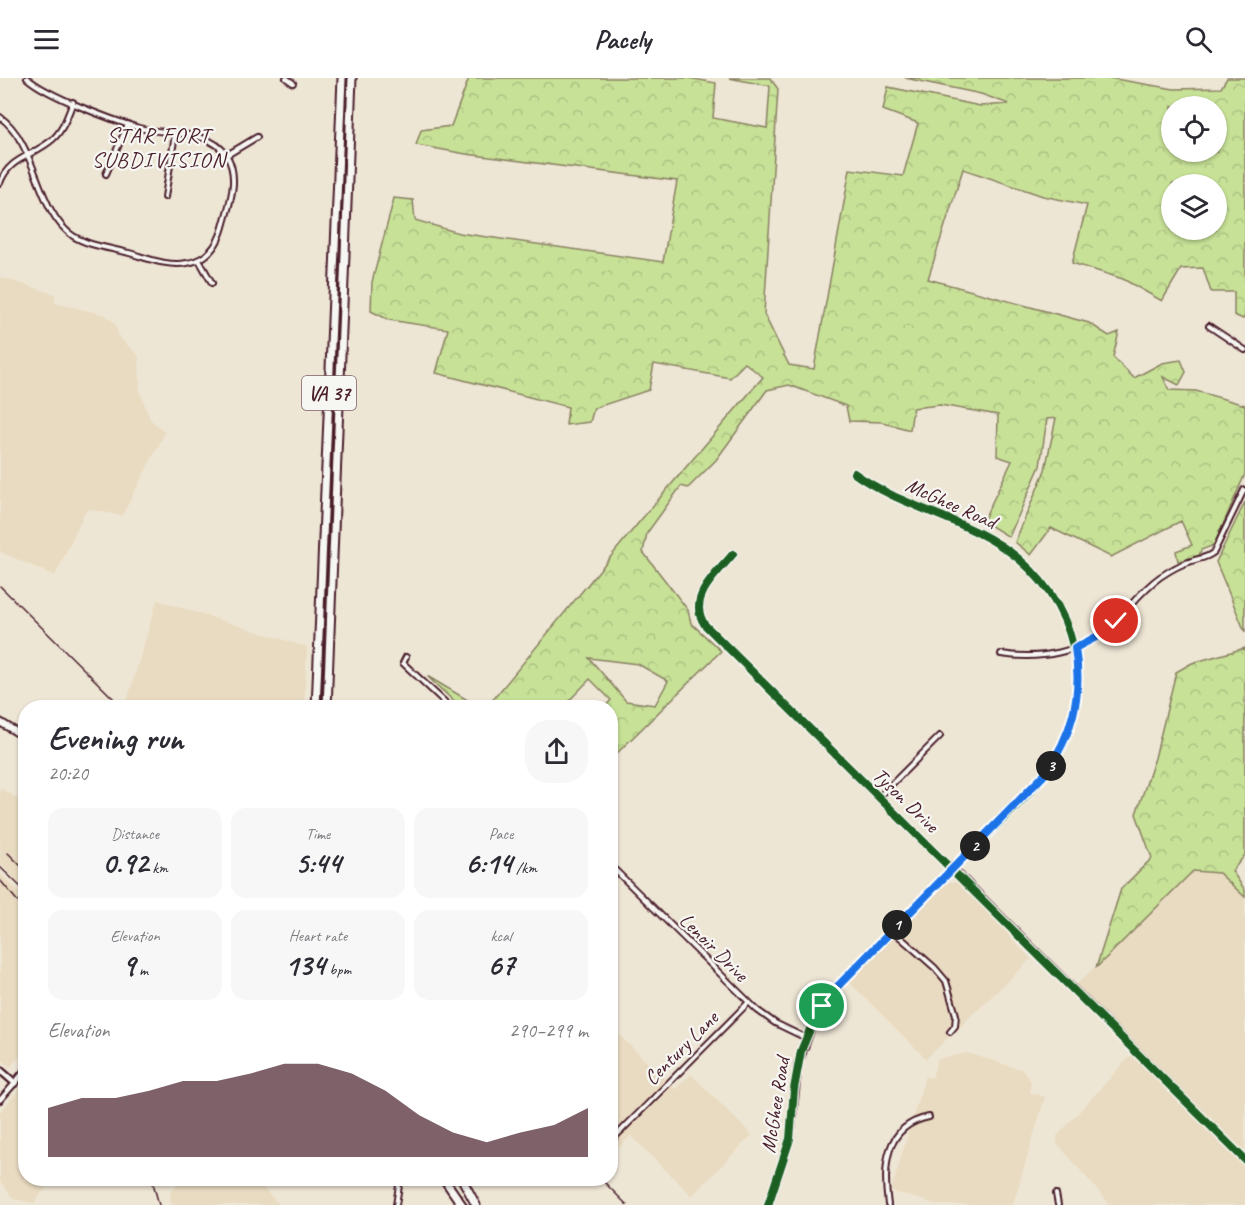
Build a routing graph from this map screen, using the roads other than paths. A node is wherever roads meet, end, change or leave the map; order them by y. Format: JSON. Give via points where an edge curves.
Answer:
{"nodes":[{"id":1,"x":27,"y":78,"type":"edge"},
{"id":2,"x":286,"y":78,"type":"edge"},
{"id":3,"x":342,"y":78,"type":"edge"},
{"id":4,"x":352,"y":78,"type":"edge"},
{"id":5,"x":293,"y":83,"type":"dead end"},
{"id":6,"x":73,"y":102,"type":"junction"},
{"id":7,"x":0,"y":117,"type":"edge"},
{"id":8,"x":128,"y":124,"type":"junction"},
{"id":9,"x":175,"y":134,"type":"junction"},
{"id":10,"x":257,"y":137,"type":"dead end"},
{"id":11,"x":27,"y":155,"type":"junction"},
{"id":12,"x":227,"y":155,"type":"junction"},
{"id":13,"x":106,"y":174,"type":"dead end"},
{"id":14,"x":0,"y":183,"type":"edge"},
{"id":15,"x":165,"y":197,"type":"dead end"},
{"id":16,"x":199,"y":260,"type":"junction"},
{"id":17,"x":212,"y":284,"type":"dead end"},
{"id":18,"x":1209,"y":326,"type":"dead end"},
{"id":19,"x":1245,"y":350,"type":"edge"},
{"id":20,"x":854,"y":473,"type":"dead end"},
{"id":21,"x":1245,"y":490,"type":"edge"},
{"id":22,"x":733,"y":554,"type":"dead end"},
{"id":23,"x":1075,"y":648,"type":"junction"},
{"id":24,"x":1001,"y":654,"type":"dead end"},
{"id":25,"x":406,"y":657,"type":"dead end"},
{"id":26,"x":315,"y":700,"type":"edge"},
{"id":27,"x":327,"y":700,"type":"edge"},
{"id":28,"x":443,"y":700,"type":"edge"},
{"id":29,"x":0,"y":722,"type":"edge"},
{"id":30,"x":18,"y":733,"type":"edge"},
{"id":31,"x":940,"y":736,"type":"dead end"},
{"id":32,"x":878,"y":798,"type":"junction"},
{"id":33,"x":953,"y":868,"type":"junction"},
{"id":34,"x":618,"y":873,"type":"edge"},
{"id":35,"x":892,"y":930,"type":"junction"},
{"id":36,"x":749,"y":1002,"type":"junction"},
{"id":37,"x":950,"y":1032,"type":"dead end"},
{"id":38,"x":806,"y":1038,"type":"junction"},
{"id":39,"x":0,"y":1070,"type":"edge"},
{"id":40,"x":18,"y":1079,"type":"edge"},
{"id":41,"x":15,"y":1083,"type":"junction"},
{"id":42,"x":0,"y":1100,"type":"edge"},
{"id":43,"x":929,"y":1117,"type":"dead end"},
{"id":44,"x":618,"y":1134,"type":"edge"},
{"id":45,"x":1245,"y":1160,"type":"edge"},
{"id":46,"x":399,"y":1186,"type":"edge"},
{"id":47,"x":449,"y":1186,"type":"edge"},
{"id":48,"x":466,"y":1186,"type":"edge"},
{"id":49,"x":1056,"y":1194,"type":"dead end"},
{"id":50,"x":396,"y":1205,"type":"edge"},
{"id":51,"x":462,"y":1205,"type":"edge"},
{"id":52,"x":476,"y":1205,"type":"edge"},
{"id":53,"x":768,"y":1205,"type":"edge"},
{"id":54,"x":888,"y":1205,"type":"edge"},
{"id":55,"x":1058,"y":1205,"type":"edge"}],
"edges":[{"from":1,"to":6,"type":"street"},
{"from":2,"to":5,"type":"street"},
{"from":3,"to":26,"type":"highway","number":"VA 37"},
{"from":4,"to":27,"type":"highway","number":"VA 37"},
{"from":6,"to":8,"type":"street"},
{"from":6,"to":11,"type":"street","via":[[57,135]]},
{"from":7,"to":11,"type":"street","via":[[15,132]]},
{"from":8,"to":9,"type":"street"},
{"from":8,"to":13,"type":"street"},
{"from":9,"to":12,"type":"street","via":[[209,141]]},
{"from":9,"to":15,"type":"street"},
{"from":10,"to":12,"type":"street"},
{"from":11,"to":14,"type":"street","via":[[12,163]]},
{"from":11,"to":16,"type":"street","via":[[54,214],[74,236],[172,264]]},
{"from":12,"to":16,"type":"street","via":[[233,178],[232,194],[218,242]]},
{"from":16,"to":17,"type":"street"},
{"from":18,"to":19,"type":"street"},
{"from":20,"to":23,"type":"street","name":"McGhee Road","via":[[874,488],[973,529],[1010,552],[1050,592]]},
{"from":21,"to":23,"type":"street","via":[[1210,555],[1168,571],[1104,632]]},
{"from":22,"to":32,"type":"street","name":"Tyson Drive","via":[[701,593],[701,620]]},
{"from":23,"to":24,"type":"street","via":[[1038,656]]},
{"from":23,"to":33,"type":"street","name":"McGhee Road","via":[[1076,700],[1060,750],[1044,775]]},
{"from":25,"to":28,"type":"street","via":[[404,663]]},
{"from":29,"to":30,"type":"main road"},
{"from":31,"to":32,"type":"street"},
{"from":32,"to":33,"type":"street","name":"Tyson Drive"},
{"from":33,"to":35,"type":"street","name":"McGhee Road"},
{"from":33,"to":45,"type":"street","name":"Tyson Drive"},
{"from":34,"to":36,"type":"street","name":"Lenoir Drive"},
{"from":35,"to":37,"type":"street","via":[[946,981],[956,1015]]},
{"from":35,"to":38,"type":"street","name":"McGhee Road","via":[[828,997]]},
{"from":36,"to":38,"type":"street","name":"Lenoir Drive","via":[[775,1023]]},
{"from":36,"to":44,"type":"street","name":"Century Lane"},
{"from":38,"to":53,"type":"street","name":"McGhee Road","via":[[796,1075],[787,1153]]},
{"from":39,"to":41,"type":"street"},
{"from":40,"to":41,"type":"street"},
{"from":41,"to":42,"type":"street"},
{"from":43,"to":54,"type":"street","via":[[909,1124],[895,1138],[885,1174]]},
{"from":46,"to":50,"type":"street"},
{"from":47,"to":51,"type":"highway"},
{"from":48,"to":52,"type":"highway"},
{"from":49,"to":55,"type":"street"}]}
